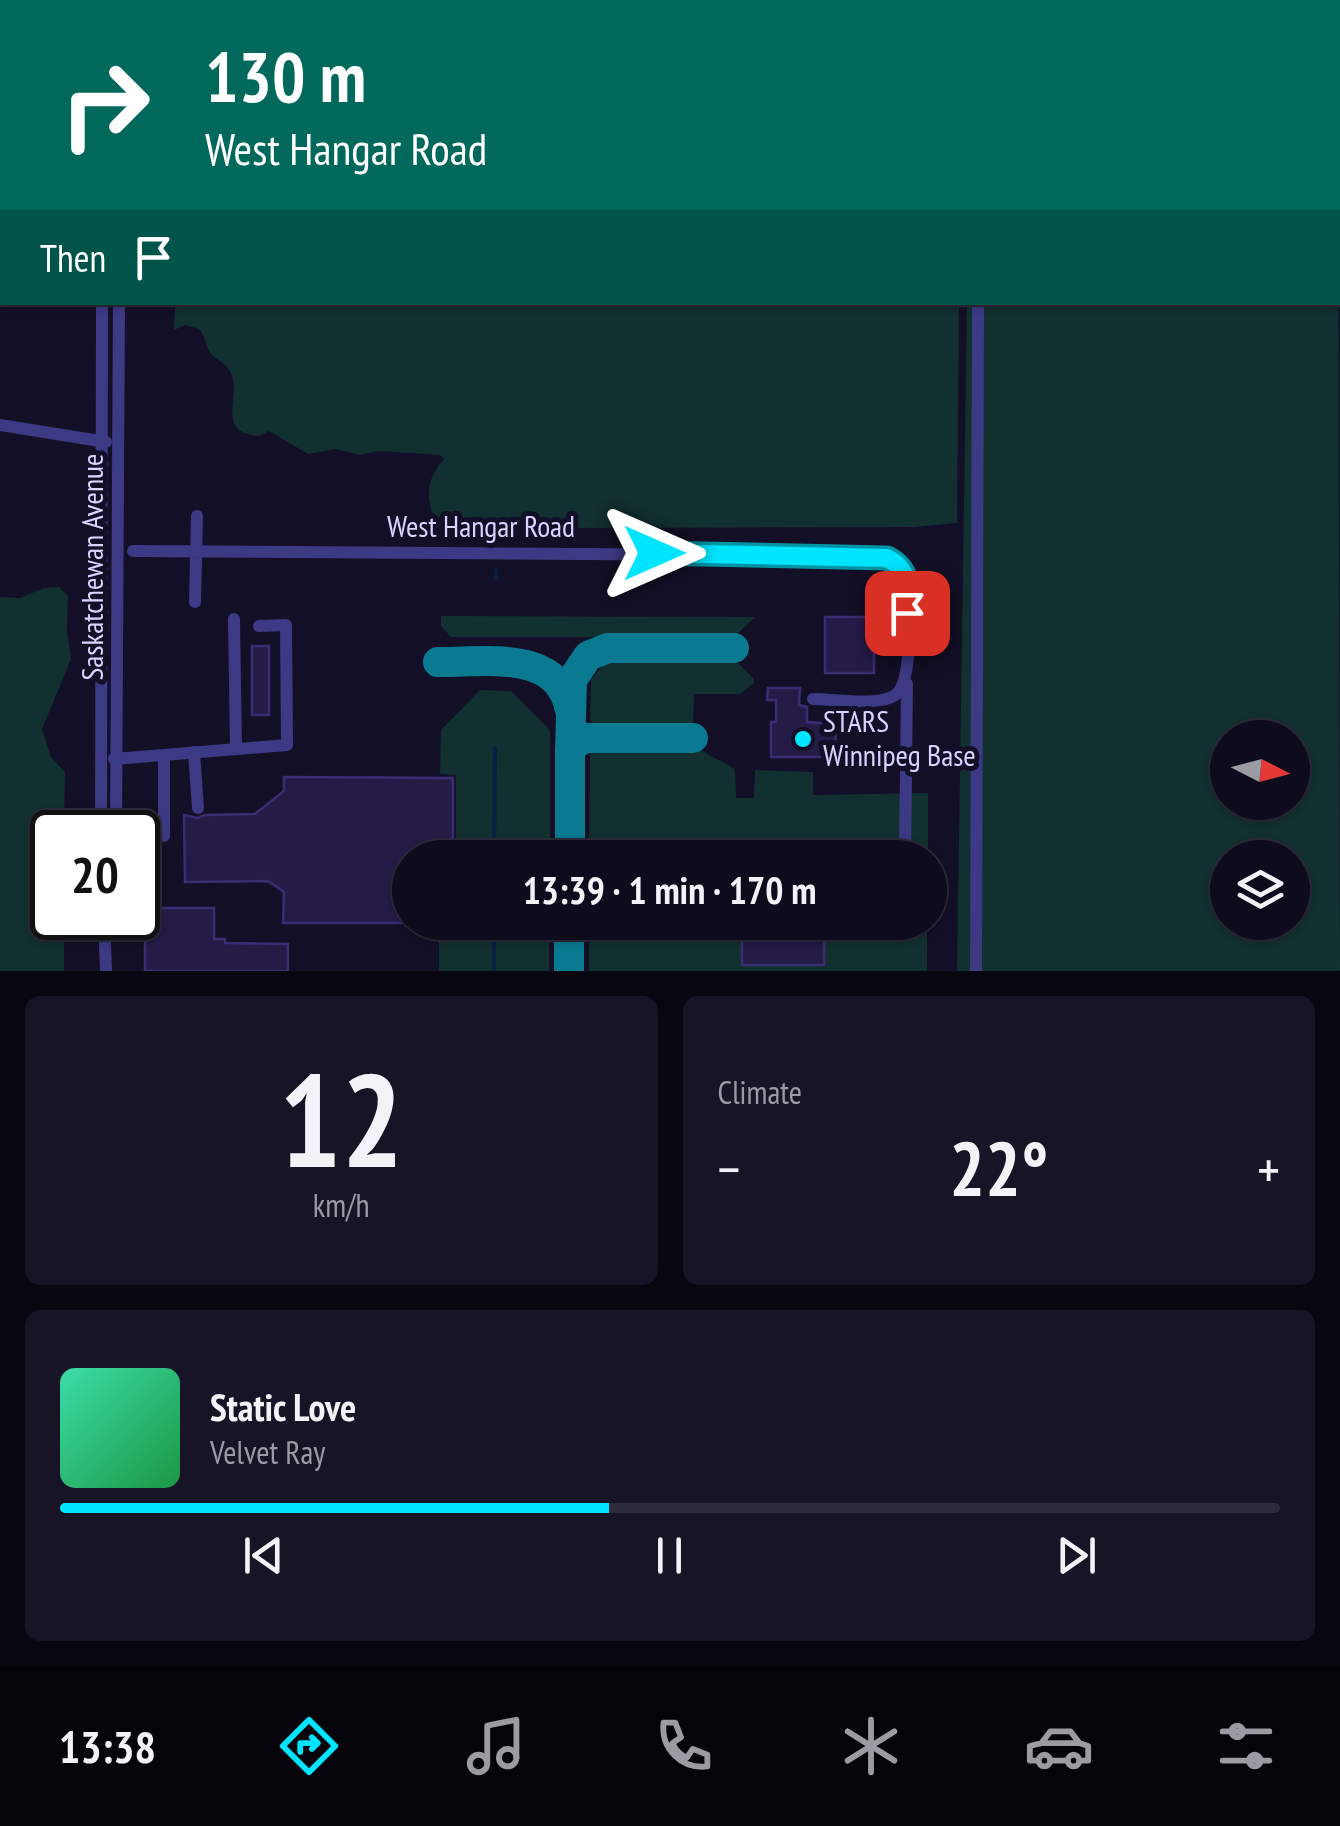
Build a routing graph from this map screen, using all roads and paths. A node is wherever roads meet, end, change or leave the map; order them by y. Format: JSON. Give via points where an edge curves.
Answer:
{"nodes":[{"id":1,"x":102,"y":305,"type":"edge"},
{"id":2,"x":119,"y":305,"type":"edge"},
{"id":3,"x":978,"y":305,"type":"edge"},
{"id":4,"x":0,"y":425,"type":"edge"},
{"id":5,"x":101,"y":442,"type":"junction"},
{"id":6,"x":118,"y":444,"type":"junction"},
{"id":7,"x":196,"y":516,"type":"dead end"},
{"id":8,"x":132,"y":551,"type":"dead end"},
{"id":9,"x":196,"y":551,"type":"junction"},
{"id":10,"x":195,"y":602,"type":"dead end"},
{"id":11,"x":234,"y":619,"type":"dead end"},
{"id":12,"x":259,"y":626,"type":"dead end"},
{"id":13,"x":907,"y":671,"type":"junction"},
{"id":14,"x":813,"y":699,"type":"dead end"},
{"id":15,"x":236,"y":748,"type":"junction"},
{"id":16,"x":194,"y":752,"type":"junction"},
{"id":17,"x":164,"y":755,"type":"junction"},
{"id":18,"x":118,"y":759,"type":"junction"},
{"id":19,"x":101,"y":760,"type":"junction"},
{"id":20,"x":198,"y":808,"type":"dead end"},
{"id":21,"x":100,"y":810,"type":"edge"},
{"id":22,"x":117,"y":810,"type":"edge"},
{"id":23,"x":164,"y":836,"type":"dead end"},
{"id":24,"x":905,"y":840,"type":"edge"},
{"id":25,"x":106,"y":940,"type":"edge"},
{"id":26,"x":106,"y":971,"type":"edge"},
{"id":27,"x":976,"y":971,"type":"edge"}],
"edges":[{"from":1,"to":5,"type":"street","name":"Saskatchewan Avenue"},
{"from":2,"to":6,"type":"street","name":"Saskatchewan Avenue"},
{"from":3,"to":27,"type":"street"},
{"from":4,"to":5,"type":"street"},
{"from":5,"to":6,"type":"street"},
{"from":5,"to":19,"type":"street","name":"Saskatchewan Avenue"},
{"from":6,"to":18,"type":"street","name":"Saskatchewan Avenue"},
{"from":7,"to":9,"type":"street"},
{"from":8,"to":9,"type":"street","name":"West Hangar Road"},
{"from":9,"to":10,"type":"street"},
{"from":9,"to":13,"type":"street","name":"West Hangar Road","via":[[877,556],[896,562],[906,575]]},
{"from":11,"to":15,"type":"street"},
{"from":12,"to":15,"type":"street","via":[[286,625],[286,745]]},
{"from":13,"to":14,"type":"street","via":[[900,692],[888,698]]},
{"from":13,"to":24,"type":"street","name":"West Hangar Road"},
{"from":15,"to":16,"type":"street"},
{"from":16,"to":17,"type":"street"},
{"from":16,"to":20,"type":"street"},
{"from":17,"to":18,"type":"street"},
{"from":17,"to":23,"type":"street"},
{"from":18,"to":19,"type":"street"},
{"from":18,"to":22,"type":"street","name":"Saskatchewan Avenue"},
{"from":19,"to":21,"type":"street","name":"Saskatchewan Avenue"},
{"from":25,"to":26,"type":"street"}]}
